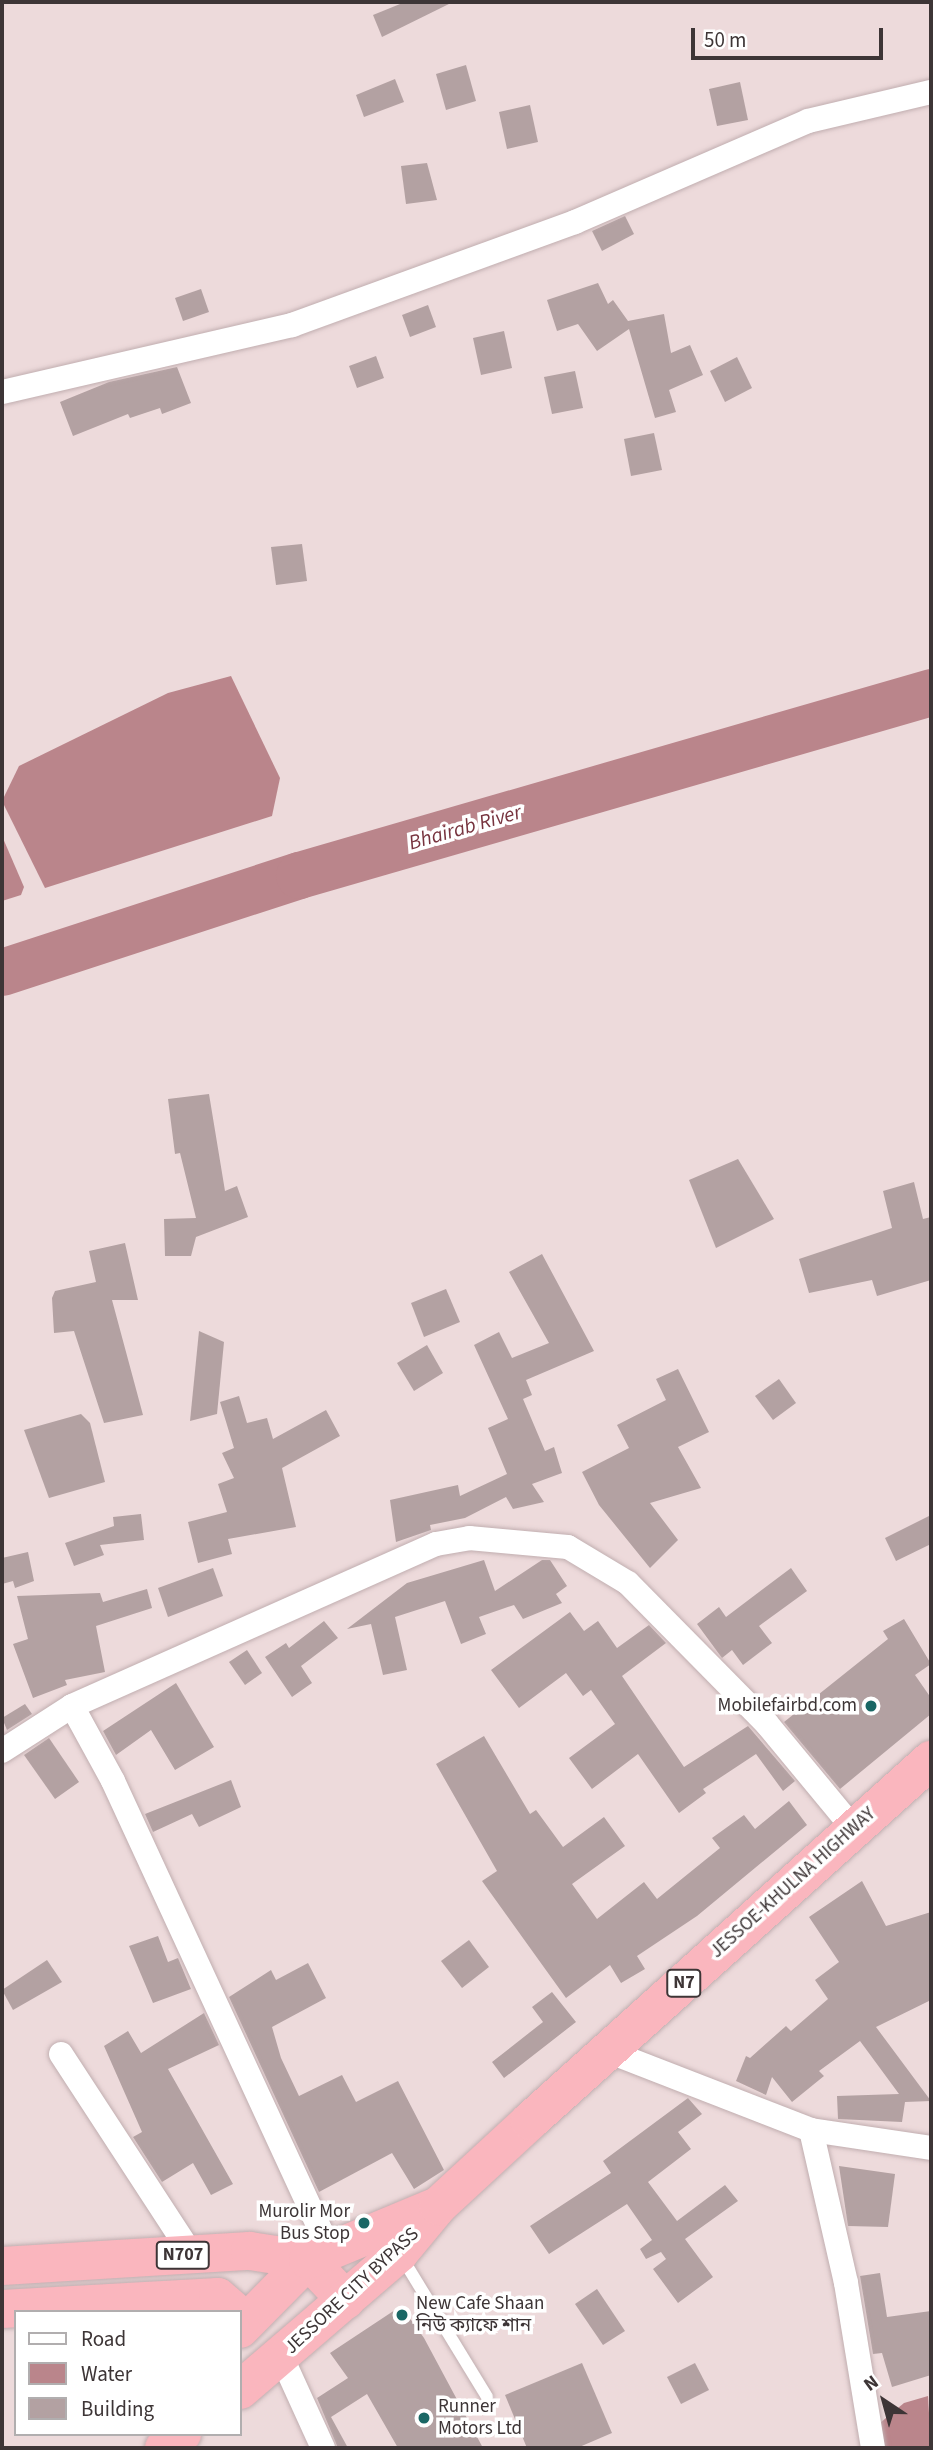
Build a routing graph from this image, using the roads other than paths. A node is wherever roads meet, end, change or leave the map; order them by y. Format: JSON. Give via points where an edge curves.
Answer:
{"nodes":[{"id":1,"x":931,"y":92,"type":"edge"},
{"id":2,"x":2,"y":392,"type":"edge"},
{"id":3,"x":72,"y":1706,"type":"junction"},
{"id":4,"x":2,"y":1751,"type":"edge"},
{"id":5,"x":931,"y":1760,"type":"edge"},
{"id":6,"x":853,"y":1828,"type":"junction"},
{"id":7,"x":610,"y":2052,"type":"junction"},
{"id":8,"x":61,"y":2054,"type":"dead end"},
{"id":9,"x":811,"y":2130,"type":"junction"},
{"id":10,"x":931,"y":2148,"type":"edge"},
{"id":11,"x":438,"y":2206,"type":"junction"},
{"id":12,"x":399,"y":2253,"type":"junction"},
{"id":13,"x":318,"y":2254,"type":"junction"},
{"id":14,"x":192,"y":2255,"type":"junction"},
{"id":15,"x":2,"y":2266,"type":"edge"},
{"id":16,"x":346,"y":2300,"type":"junction"},
{"id":17,"x":2,"y":2309,"type":"edge"},
{"id":18,"x":230,"y":2310,"type":"edge"},
{"id":19,"x":242,"y":2318,"type":"edge"},
{"id":20,"x":242,"y":2322,"type":"edge"},
{"id":21,"x":282,"y":2358,"type":"junction"},
{"id":22,"x":242,"y":2388,"type":"edge"},
{"id":23,"x":487,"y":2397,"type":"dead end"},
{"id":24,"x":179,"y":2436,"type":"edge"},
{"id":25,"x":164,"y":2448,"type":"edge"},
{"id":26,"x":323,"y":2448,"type":"edge"},
{"id":27,"x":873,"y":2448,"type":"edge"}],
"edges":[{"from":1,"to":2,"type":"street","via":[[808,121],[576,222],[292,325]]},
{"from":3,"to":4,"type":"street"},
{"from":3,"to":6,"type":"street","via":[[436,1544],[469,1538],[568,1547],[628,1583],[767,1724]]},
{"from":3,"to":13,"type":"street","via":[[113,1781]]},
{"from":5,"to":6,"type":"highway","name":"JESSOE-KHULNA HIGHWAY","number":"N7"},
{"from":6,"to":7,"type":"highway","name":"JESSOE-KHULNA HIGHWAY","number":"N7"},
{"from":7,"to":9,"type":"street"},
{"from":7,"to":11,"type":"highway","name":"JESSOE-KHULNA HIGHWAY","number":"N7"},
{"from":8,"to":14,"type":"street"},
{"from":9,"to":10,"type":"street"},
{"from":9,"to":27,"type":"street","via":[[846,2283]]},
{"from":11,"to":12,"type":"highway","name":"JESSORE CITY BYPASS","number":"N7"},
{"from":11,"to":13,"type":"highway","name":"JESSORE CITY BYPASS","number":"N7"},
{"from":12,"to":16,"type":"highway","name":"JESSORE CITY BYPASS","number":"N7"},
{"from":12,"to":23,"type":"lane"},
{"from":13,"to":14,"type":"highway","number":"N707","via":[[250,2251]]},
{"from":13,"to":16,"type":"highway"},
{"from":13,"to":19,"type":"highway","name":"JESSORE CITY BYPASS","number":"N7"},
{"from":14,"to":15,"type":"highway","number":"N707"},
{"from":16,"to":21,"type":"highway","name":"JESSORE CITY BYPASS","number":"N7"},
{"from":17,"to":18,"type":"highway","number":"N707","via":[[218,2297]]},
{"from":20,"to":21,"type":"highway","number":"N707"},
{"from":21,"to":22,"type":"highway","name":"JESSORE CITY BYPASS","number":"N7"},
{"from":21,"to":26,"type":"street"},
{"from":24,"to":25,"type":"highway"}]}
